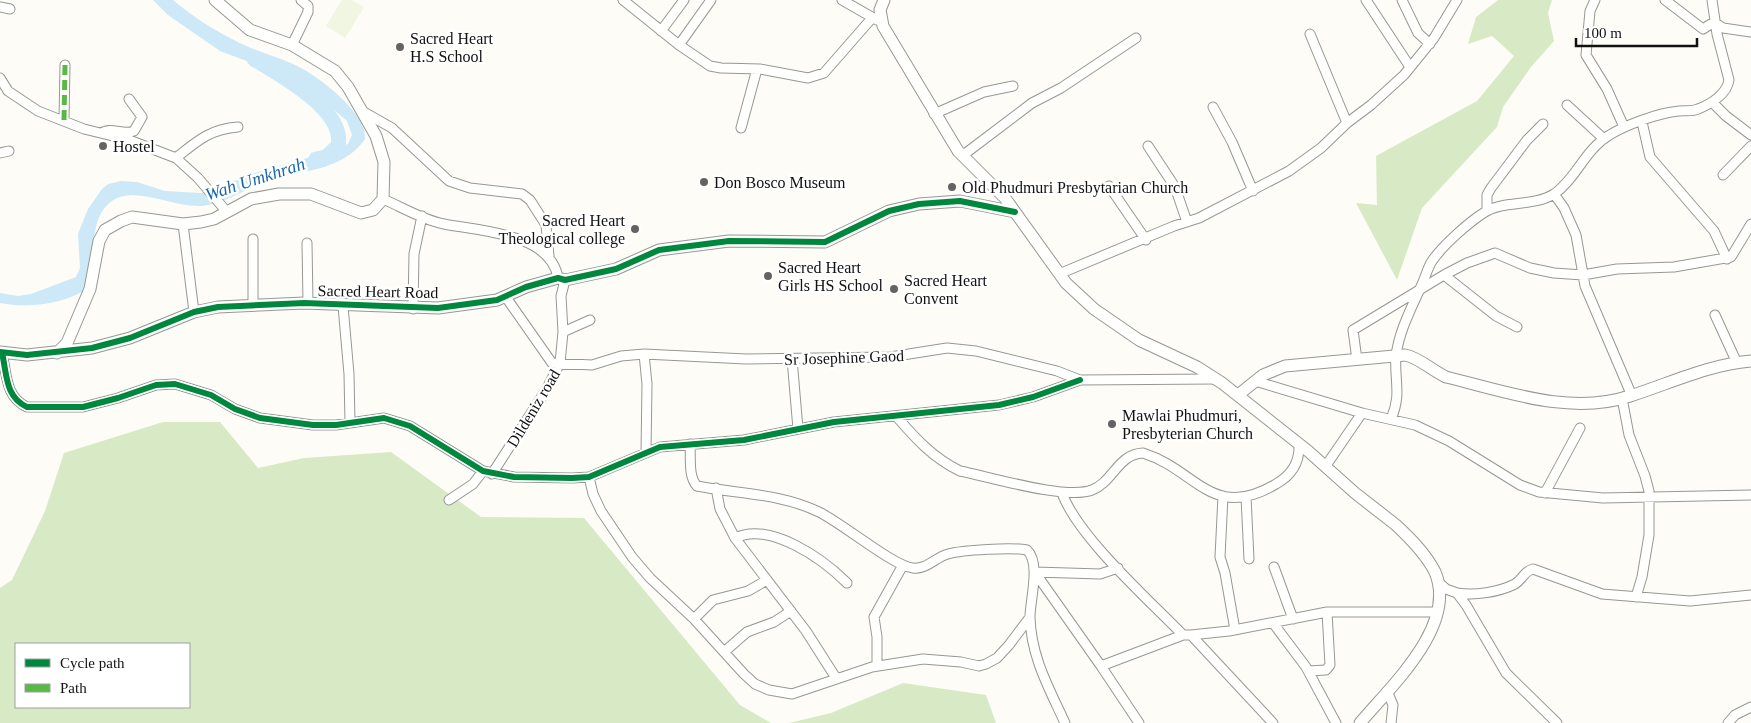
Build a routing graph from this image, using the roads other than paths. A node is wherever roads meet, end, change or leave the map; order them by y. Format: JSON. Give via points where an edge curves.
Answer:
{"nodes":[{"id":1,"x":215,"y":0,"type":"edge"},
{"id":2,"x":301,"y":0,"type":"edge"},
{"id":3,"x":623,"y":0,"type":"edge"},
{"id":4,"x":684,"y":0,"type":"edge"},
{"id":5,"x":712,"y":0,"type":"edge"},
{"id":6,"x":842,"y":0,"type":"edge"},
{"id":7,"x":884,"y":0,"type":"edge"},
{"id":8,"x":1366,"y":0,"type":"edge"},
{"id":9,"x":1402,"y":0,"type":"edge"},
{"id":10,"x":1457,"y":0,"type":"edge"},
{"id":11,"x":1595,"y":0,"type":"edge"},
{"id":12,"x":1665,"y":0,"type":"edge"},
{"id":13,"x":1712,"y":0,"type":"edge"},
{"id":14,"x":0,"y":7,"type":"edge"},
{"id":15,"x":10,"y":9,"type":"dead end"},
{"id":16,"x":876,"y":19,"type":"junction"},
{"id":17,"x":1714,"y":22,"type":"junction"},
{"id":18,"x":662,"y":31,"type":"junction"},
{"id":19,"x":1751,"y":32,"type":"edge"},
{"id":20,"x":1310,"y":34,"type":"dead end"},
{"id":21,"x":1136,"y":38,"type":"dead end"},
{"id":22,"x":292,"y":44,"type":"junction"},
{"id":23,"x":1430,"y":44,"type":"junction"},
{"id":24,"x":679,"y":45,"type":"junction"},
{"id":25,"x":65,"y":64,"type":"dead end"},
{"id":26,"x":1410,"y":67,"type":"junction"},
{"id":27,"x":756,"y":69,"type":"junction"},
{"id":28,"x":0,"y":78,"type":"edge"},
{"id":29,"x":1013,"y":86,"type":"dead end"},
{"id":30,"x":129,"y":100,"type":"dead end"},
{"id":31,"x":1712,"y":102,"type":"junction"},
{"id":32,"x":1567,"y":105,"type":"dead end"},
{"id":33,"x":1213,"y":107,"type":"dead end"},
{"id":34,"x":360,"y":110,"type":"junction"},
{"id":35,"x":934,"y":114,"type":"junction"},
{"id":36,"x":64,"y":120,"type":"junction"},
{"id":37,"x":1347,"y":122,"type":"junction"},
{"id":38,"x":1642,"y":122,"type":"junction"},
{"id":39,"x":1543,"y":124,"type":"dead end"},
{"id":40,"x":238,"y":127,"type":"dead end"},
{"id":41,"x":1624,"y":127,"type":"junction"},
{"id":42,"x":741,"y":128,"type":"dead end"},
{"id":43,"x":101,"y":133,"type":"junction"},
{"id":44,"x":1751,"y":135,"type":"edge"},
{"id":45,"x":1604,"y":139,"type":"junction"},
{"id":46,"x":1148,"y":146,"type":"dead end"},
{"id":47,"x":1751,"y":146,"type":"edge"},
{"id":48,"x":962,"y":156,"type":"junction"},
{"id":49,"x":176,"y":158,"type":"junction"},
{"id":50,"x":1723,"y":175,"type":"dead end"},
{"id":51,"x":1109,"y":186,"type":"dead end"},
{"id":52,"x":1253,"y":190,"type":"junction"},
{"id":53,"x":1554,"y":194,"type":"junction"},
{"id":54,"x":382,"y":199,"type":"junction"},
{"id":55,"x":224,"y":208,"type":"junction"},
{"id":56,"x":1487,"y":210,"type":"junction"},
{"id":57,"x":1016,"y":212,"type":"junction"},
{"id":58,"x":422,"y":216,"type":"junction"},
{"id":59,"x":1188,"y":222,"type":"junction"},
{"id":60,"x":184,"y":224,"type":"junction"},
{"id":61,"x":1751,"y":224,"type":"edge"},
{"id":62,"x":254,"y":239,"type":"dead end"},
{"id":63,"x":1146,"y":240,"type":"junction"},
{"id":64,"x":308,"y":243,"type":"dead end"},
{"id":65,"x":549,"y":256,"type":"junction"},
{"id":66,"x":1727,"y":258,"type":"junction"},
{"id":67,"x":1059,"y":274,"type":"junction"},
{"id":68,"x":1444,"y":275,"type":"junction"},
{"id":69,"x":1583,"y":275,"type":"junction"},
{"id":70,"x":562,"y":279,"type":"junction"},
{"id":71,"x":1416,"y":294,"type":"junction"},
{"id":72,"x":505,"y":296,"type":"junction"},
{"id":73,"x":308,"y":304,"type":"junction"},
{"id":74,"x":253,"y":305,"type":"junction"},
{"id":75,"x":343,"y":306,"type":"junction"},
{"id":76,"x":413,"y":308,"type":"junction"},
{"id":77,"x":194,"y":312,"type":"junction"},
{"id":78,"x":1715,"y":315,"type":"dead end"},
{"id":79,"x":590,"y":320,"type":"dead end"},
{"id":80,"x":1517,"y":327,"type":"dead end"},
{"id":81,"x":563,"y":332,"type":"junction"},
{"id":82,"x":1,"y":353,"type":"edge"},
{"id":83,"x":57,"y":353,"type":"junction"},
{"id":84,"x":644,"y":354,"type":"junction"},
{"id":85,"x":1396,"y":356,"type":"junction"},
{"id":86,"x":792,"y":359,"type":"junction"},
{"id":87,"x":1358,"y":360,"type":"junction"},
{"id":88,"x":1751,"y":361,"type":"edge"},
{"id":89,"x":560,"y":363,"type":"junction"},
{"id":90,"x":1737,"y":363,"type":"junction"},
{"id":91,"x":1215,"y":379,"type":"junction"},
{"id":92,"x":1080,"y":380,"type":"junction"},
{"id":93,"x":1255,"y":381,"type":"junction"},
{"id":94,"x":1238,"y":395,"type":"junction"},
{"id":95,"x":1627,"y":397,"type":"junction"},
{"id":96,"x":1362,"y":413,"type":"junction"},
{"id":97,"x":896,"y":416,"type":"junction"},
{"id":98,"x":1392,"y":419,"type":"junction"},
{"id":99,"x":350,"y":423,"type":"junction"},
{"id":100,"x":1580,"y":428,"type":"dead end"},
{"id":101,"x":798,"y":429,"type":"junction"},
{"id":102,"x":690,"y":444,"type":"junction"},
{"id":103,"x":1299,"y":444,"type":"junction"},
{"id":104,"x":646,"y":452,"type":"junction"},
{"id":105,"x":1324,"y":467,"type":"junction"},
{"id":106,"x":482,"y":471,"type":"junction"},
{"id":107,"x":492,"y":474,"type":"junction"},
{"id":108,"x":589,"y":477,"type":"junction"},
{"id":109,"x":716,"y":488,"type":"junction"},
{"id":110,"x":1062,"y":493,"type":"junction"},
{"id":111,"x":1545,"y":493,"type":"junction"},
{"id":112,"x":1751,"y":495,"type":"edge"},
{"id":113,"x":1222,"y":496,"type":"junction"},
{"id":114,"x":1649,"y":497,"type":"junction"},
{"id":115,"x":1246,"y":498,"type":"junction"},
{"id":116,"x":449,"y":500,"type":"dead end"},
{"id":117,"x":735,"y":538,"type":"junction"},
{"id":118,"x":1249,"y":559,"type":"dead end"},
{"id":119,"x":903,"y":565,"type":"junction"},
{"id":120,"x":1274,"y":567,"type":"dead end"},
{"id":121,"x":1118,"y":568,"type":"junction"},
{"id":122,"x":1034,"y":572,"type":"junction"},
{"id":123,"x":767,"y":580,"type":"junction"},
{"id":124,"x":1438,"y":582,"type":"junction"},
{"id":125,"x":847,"y":583,"type":"dead end"},
{"id":126,"x":1457,"y":593,"type":"junction"},
{"id":127,"x":1751,"y":595,"type":"edge"},
{"id":128,"x":1636,"y":597,"type":"junction"},
{"id":129,"x":791,"y":611,"type":"junction"},
{"id":130,"x":1327,"y":612,"type":"junction"},
{"id":131,"x":1437,"y":612,"type":"junction"},
{"id":132,"x":1030,"y":617,"type":"junction"},
{"id":133,"x":694,"y":619,"type":"junction"},
{"id":134,"x":1293,"y":619,"type":"junction"},
{"id":135,"x":1273,"y":623,"type":"junction"},
{"id":136,"x":1235,"y":630,"type":"junction"},
{"id":137,"x":1187,"y":635,"type":"junction"},
{"id":138,"x":724,"y":652,"type":"junction"},
{"id":139,"x":877,"y":666,"type":"junction"},
{"id":140,"x":1101,"y":666,"type":"junction"},
{"id":141,"x":1308,"y":671,"type":"junction"},
{"id":142,"x":836,"y":678,"type":"junction"},
{"id":143,"x":1387,"y":691,"type":"junction"},
{"id":144,"x":1751,"y":707,"type":"edge"},
{"id":145,"x":1552,"y":721,"type":"edge"},
{"id":146,"x":1065,"y":723,"type":"edge"},
{"id":147,"x":1139,"y":723,"type":"edge"},
{"id":148,"x":1273,"y":723,"type":"edge"},
{"id":149,"x":1336,"y":723,"type":"edge"},
{"id":150,"x":1360,"y":723,"type":"edge"},
{"id":151,"x":1391,"y":723,"type":"edge"},
{"id":152,"x":1728,"y":723,"type":"edge"}],
"edges":[{"from":1,"to":22,"type":"street","via":[[250,30]]},
{"from":2,"to":22,"type":"street","via":[[308,6],[308,12]]},
{"from":3,"to":18,"type":"street"},
{"from":4,"to":18,"type":"street"},
{"from":5,"to":24,"type":"street"},
{"from":6,"to":16,"type":"street"},
{"from":7,"to":16,"type":"street"},
{"from":8,"to":26,"type":"street"},
{"from":9,"to":23,"type":"street","via":[[1418,32]]},
{"from":10,"to":23,"type":"street"},
{"from":11,"to":41,"type":"street","via":[[1590,11],[1586,54]]},
{"from":12,"to":17,"type":"street","via":[[1703,29]]},
{"from":13,"to":17,"type":"street"},
{"from":14,"to":15,"type":"street"},
{"from":16,"to":27,"type":"street","via":[[834,64],[817,77]]},
{"from":16,"to":35,"type":"street"},
{"from":17,"to":19,"type":"street","via":[[1723,28]]},
{"from":17,"to":31,"type":"street","via":[[1730,80],[1722,94]]},
{"from":18,"to":24,"type":"street"},
{"from":20,"to":37,"type":"street"},
{"from":21,"to":48,"type":"street","via":[[1032,104]]},
{"from":22,"to":34,"type":"street","via":[[335,71],[348,86]]},
{"from":23,"to":26,"type":"street"},
{"from":24,"to":27,"type":"street","via":[[716,68]]},
{"from":25,"to":36,"type":"street"},
{"from":26,"to":37,"type":"street","via":[[1371,105]]},
{"from":27,"to":42,"type":"street"},
{"from":28,"to":36,"type":"street","via":[[8,91],[26,105]]},
{"from":29,"to":35,"type":"street","via":[[977,95]]},
{"from":30,"to":43,"type":"street","via":[[142,117],[134,130],[127,133],[108,129]]},
{"from":31,"to":38,"type":"street","via":[[1695,110],[1679,111]]},
{"from":31,"to":44,"type":"street"},
{"from":32,"to":45,"type":"street"},
{"from":33,"to":52,"type":"street"},
{"from":34,"to":54,"type":"street","via":[[376,136],[382,156],[385,183]]},
{"from":34,"to":65,"type":"street","via":[[392,128],[449,181],[470,188],[522,194],[530,200],[546,225]]},
{"from":35,"to":48,"type":"street"},
{"from":36,"to":43,"type":"street"},
{"from":37,"to":52,"type":"street","via":[[1307,159]]},
{"from":38,"to":41,"type":"street"},
{"from":38,"to":66,"type":"street","via":[[1650,157],[1714,231]]},
{"from":39,"to":56,"type":"street","via":[[1491,188],[1487,195]]},
{"from":40,"to":49,"type":"street","via":[[215,130]]},
{"from":41,"to":45,"type":"street"},
{"from":43,"to":49,"type":"street","via":[[130,140]]},
{"from":45,"to":53,"type":"street"},
{"from":46,"to":59,"type":"street","via":[[1175,187]]},
{"from":47,"to":50,"type":"street"},
{"from":48,"to":57,"type":"street"},
{"from":49,"to":55,"type":"street"},
{"from":51,"to":63,"type":"street"},
{"from":52,"to":59,"type":"street"},
{"from":53,"to":56,"type":"street","via":[[1533,203]]},
{"from":53,"to":69,"type":"street","via":[[1576,235]]},
{"from":54,"to":55,"type":"street","via":[[373,210],[361,213],[311,194],[278,194]]},
{"from":54,"to":58,"type":"street"},
{"from":55,"to":60,"type":"street","via":[[214,219]]},
{"from":56,"to":71,"type":"street","via":[[1432,261]]},
{"from":57,"to":67,"type":"street"},
{"from":57,"to":70,"type":"street","name":"Sacred Heart Road","via":[[960,201],[919,204],[889,211],[825,242],[729,241],[658,250],[616,269]]},
{"from":58,"to":65,"type":"street","via":[[443,224],[500,233]]},
{"from":58,"to":76,"type":"street","via":[[414,254]]},
{"from":59,"to":63,"type":"street"},
{"from":60,"to":77,"type":"street"},
{"from":60,"to":83,"type":"street","via":[[132,217],[105,230],[98,247],[90,289],[67,343]]},
{"from":61,"to":66,"type":"street","via":[[1734,254]]},
{"from":62,"to":74,"type":"street"},
{"from":63,"to":67,"type":"street"},
{"from":64,"to":73,"type":"street"},
{"from":65,"to":70,"type":"street"},
{"from":66,"to":69,"type":"street","via":[[1674,267],[1617,269]]},
{"from":67,"to":91,"type":"street","via":[[1094,309],[1139,340]]},
{"from":68,"to":69,"type":"street","via":[[1495,253],[1530,268]]},
{"from":68,"to":71,"type":"street"},
{"from":68,"to":80,"type":"street","via":[[1496,316]]},
{"from":69,"to":95,"type":"street"},
{"from":70,"to":72,"type":"street","name":"Sacred Heart Road","via":[[526,287]]},
{"from":70,"to":81,"type":"street","name":"Dildeniz road"},
{"from":71,"to":85,"type":"street"},
{"from":71,"to":87,"type":"street","via":[[1353,330]]},
{"from":72,"to":76,"type":"street","name":"Sacred Heart Road","via":[[438,308]]},
{"from":72,"to":89,"type":"street","via":[[548,360]]},
{"from":73,"to":74,"type":"street","name":"Sacred Heart Road"},
{"from":73,"to":75,"type":"street","name":"Sacred Heart Road"},
{"from":74,"to":77,"type":"street","name":"Sacred Heart Road","via":[[218,306]]},
{"from":75,"to":76,"type":"street","name":"Sacred Heart Road"},
{"from":75,"to":99,"type":"street"},
{"from":77,"to":83,"type":"street","name":"Sacred Heart Road","via":[[113,343]]},
{"from":78,"to":90,"type":"street"},
{"from":79,"to":81,"type":"street"},
{"from":81,"to":89,"type":"street","name":"Dildeniz road"},
{"from":82,"to":83,"type":"street","name":"Sacred Heart Road"},
{"from":82,"to":99,"type":"street","via":[[10,392],[27,407],[83,407],[167,384],[204,393],[260,418],[313,425]]},
{"from":84,"to":86,"type":"street","name":"Sr Josephine Gaod"},
{"from":84,"to":89,"type":"street","name":"Sr Josephine Gaod","via":[[621,356],[592,365]]},
{"from":84,"to":104,"type":"street"},
{"from":85,"to":87,"type":"street"},
{"from":85,"to":95,"type":"street","via":[[1412,357],[1446,377],[1560,403],[1593,404]]},
{"from":85,"to":98,"type":"street","via":[[1398,392]]},
{"from":86,"to":92,"type":"street","name":"Sr Josephine Gaod","via":[[890,357],[957,348],[1057,371]]},
{"from":86,"to":101,"type":"street"},
{"from":87,"to":93,"type":"street","via":[[1286,366]]},
{"from":88,"to":90,"type":"street"},
{"from":89,"to":107,"type":"street","name":"Dildeniz road"},
{"from":90,"to":95,"type":"street","via":[[1707,368]]},
{"from":91,"to":92,"type":"street","name":"Sr Josephine Gaod"},
{"from":91,"to":94,"type":"street"},
{"from":92,"to":97,"type":"street","via":[[999,405]]},
{"from":93,"to":94,"type":"street"},
{"from":93,"to":96,"type":"street"},
{"from":94,"to":103,"type":"street"},
{"from":95,"to":114,"type":"street","via":[[1629,435],[1645,476]]},
{"from":96,"to":98,"type":"street"},
{"from":96,"to":105,"type":"street"},
{"from":97,"to":101,"type":"street"},
{"from":97,"to":110,"type":"street","via":[[925,448],[960,472]]},
{"from":98,"to":111,"type":"street","via":[[1433,433],[1520,485]]},
{"from":99,"to":106,"type":"street","via":[[384,418],[397,421],[438,442]]},
{"from":100,"to":111,"type":"street"},
{"from":101,"to":102,"type":"street","via":[[744,440]]},
{"from":102,"to":104,"type":"street"},
{"from":102,"to":109,"type":"street","via":[[693,482],[697,486]]},
{"from":103,"to":105,"type":"street"},
{"from":103,"to":115,"type":"street","via":[[1300,456],[1287,476]]},
{"from":104,"to":108,"type":"street"},
{"from":105,"to":124,"type":"street","via":[[1414,543],[1429,561]]},
{"from":106,"to":107,"type":"street"},
{"from":106,"to":116,"type":"street","via":[[473,484]]},
{"from":107,"to":108,"type":"street"},
{"from":108,"to":133,"type":"street","via":[[601,511],[632,557]]},
{"from":109,"to":117,"type":"street","via":[[720,509]]},
{"from":109,"to":119,"type":"street","via":[[769,496],[818,511]]},
{"from":110,"to":113,"type":"street","via":[[1094,489],[1128,456],[1143,453]]},
{"from":110,"to":121,"type":"street","via":[[1073,514]]},
{"from":111,"to":114,"type":"street","via":[[1603,498]]},
{"from":112,"to":114,"type":"street"},
{"from":113,"to":115,"type":"street"},
{"from":113,"to":136,"type":"street","via":[[1220,556]]},
{"from":114,"to":128,"type":"street","via":[[1650,535]]},
{"from":115,"to":118,"type":"street"},
{"from":117,"to":123,"type":"street"},
{"from":117,"to":125,"type":"street","via":[[756,532],[802,548],[826,563]]},
{"from":119,"to":122,"type":"street","via":[[921,568],[950,553],[1023,549],[1032,556]]},
{"from":119,"to":139,"type":"street","via":[[874,617]]},
{"from":120,"to":134,"type":"street"},
{"from":121,"to":122,"type":"street","via":[[1100,574]]},
{"from":121,"to":137,"type":"street"},
{"from":122,"to":132,"type":"street"},
{"from":122,"to":140,"type":"street"},
{"from":123,"to":129,"type":"street"},
{"from":123,"to":133,"type":"street","via":[[748,591],[713,600]]},
{"from":124,"to":126,"type":"street"},
{"from":124,"to":131,"type":"street"},
{"from":126,"to":128,"type":"street","via":[[1480,593],[1506,587],[1534,569],[1602,594]]},
{"from":126,"to":145,"type":"street","via":[[1506,673]]},
{"from":127,"to":128,"type":"street","via":[[1690,600]]},
{"from":129,"to":138,"type":"street","via":[[774,622],[747,632]]},
{"from":129,"to":142,"type":"street"},
{"from":130,"to":131,"type":"street"},
{"from":130,"to":134,"type":"street"},
{"from":130,"to":141,"type":"street","via":[[1329,668]]},
{"from":131,"to":143,"type":"street","via":[[1415,659]]},
{"from":132,"to":139,"type":"street","via":[[1003,652],[986,664],[923,660]]},
{"from":132,"to":146,"type":"street","via":[[1039,670]]},
{"from":133,"to":138,"type":"street"},
{"from":134,"to":135,"type":"street"},
{"from":135,"to":136,"type":"street"},
{"from":135,"to":141,"type":"street"},
{"from":136,"to":137,"type":"street"},
{"from":137,"to":140,"type":"street"},
{"from":137,"to":148,"type":"street"},
{"from":138,"to":142,"type":"street","via":[[755,684],[780,693],[792,694]]},
{"from":139,"to":142,"type":"street"},
{"from":140,"to":147,"type":"street"},
{"from":141,"to":149,"type":"street"},
{"from":143,"to":150,"type":"street"},
{"from":143,"to":151,"type":"street","via":[[1393,705]]},
{"from":144,"to":152,"type":"street"}]}
